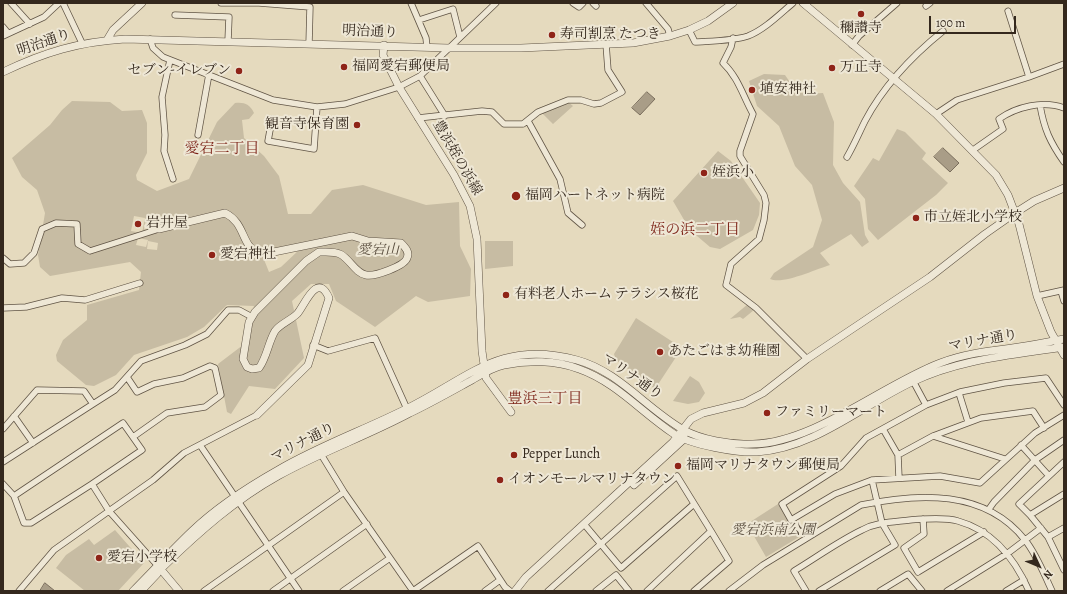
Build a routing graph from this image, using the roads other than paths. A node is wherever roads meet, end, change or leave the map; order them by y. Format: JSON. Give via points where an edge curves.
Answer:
{"nodes":[{"id":1,"x":11,"y":3,"type":"edge"},
{"id":2,"x":60,"y":3,"type":"edge"},
{"id":3,"x":63,"y":3,"type":"edge"},
{"id":4,"x":142,"y":3,"type":"edge"},
{"id":5,"x":221,"y":3,"type":"edge"},
{"id":6,"x":411,"y":3,"type":"edge"},
{"id":7,"x":496,"y":3,"type":"edge"},
{"id":8,"x":573,"y":3,"type":"edge"},
{"id":9,"x":583,"y":3,"type":"edge"},
{"id":10,"x":646,"y":3,"type":"edge"},
{"id":11,"x":733,"y":3,"type":"edge"},
{"id":12,"x":793,"y":3,"type":"edge"},
{"id":13,"x":803,"y":3,"type":"edge"},
{"id":14,"x":897,"y":3,"type":"edge"},
{"id":15,"x":1008,"y":11,"type":"dead end"},
{"id":16,"x":176,"y":15,"type":"dead end"},
{"id":17,"x":419,"y":20,"type":"junction"},
{"id":18,"x":30,"y":24,"type":"junction"},
{"id":19,"x":3,"y":27,"type":"edge"},
{"id":20,"x":689,"y":30,"type":"junction"},
{"id":21,"x":943,"y":31,"type":"dead end"},
{"id":22,"x":6,"y":34,"type":"edge"},
{"id":23,"x":670,"y":36,"type":"junction"},
{"id":24,"x":460,"y":37,"type":"junction"},
{"id":25,"x":733,"y":38,"type":"junction"},
{"id":26,"x":150,"y":39,"type":"junction"},
{"id":27,"x":107,"y":40,"type":"junction"},
{"id":28,"x":228,"y":41,"type":"junction"},
{"id":29,"x":82,"y":43,"type":"junction"},
{"id":30,"x":309,"y":44,"type":"junction"},
{"id":31,"x":606,"y":44,"type":"junction"},
{"id":32,"x":384,"y":45,"type":"junction"},
{"id":33,"x":852,"y":45,"type":"junction"},
{"id":34,"x":427,"y":47,"type":"junction"},
{"id":35,"x":449,"y":48,"type":"junction"},
{"id":36,"x":170,"y":60,"type":"junction"},
{"id":37,"x":1064,"y":64,"type":"edge"},
{"id":38,"x":3,"y":72,"type":"edge"},
{"id":39,"x":209,"y":74,"type":"junction"},
{"id":40,"x":420,"y":76,"type":"junction"},
{"id":41,"x":1029,"y":77,"type":"junction"},
{"id":42,"x":894,"y":79,"type":"junction"},
{"id":43,"x":399,"y":87,"type":"junction"},
{"id":44,"x":1040,"y":105,"type":"junction"},
{"id":45,"x":317,"y":107,"type":"junction"},
{"id":46,"x":1064,"y":108,"type":"edge"},
{"id":47,"x":936,"y":114,"type":"junction"},
{"id":48,"x":445,"y":116,"type":"junction"},
{"id":49,"x":418,"y":118,"type":"junction"},
{"id":50,"x":272,"y":119,"type":"dead end"},
{"id":51,"x":528,"y":121,"type":"junction"},
{"id":52,"x":198,"y":135,"type":"dead end"},
{"id":53,"x":973,"y":150,"type":"junction"},
{"id":54,"x":847,"y":157,"type":"dead end"},
{"id":55,"x":1064,"y":162,"type":"edge"},
{"id":56,"x":173,"y":180,"type":"dead end"},
{"id":57,"x":1064,"y":188,"type":"edge"},
{"id":58,"x":1015,"y":213,"type":"junction"},
{"id":59,"x":582,"y":224,"type":"dead end"},
{"id":60,"x":159,"y":229,"type":"joint"},
{"id":61,"x":3,"y":258,"type":"edge"},
{"id":62,"x":140,"y":283,"type":"dead end"},
{"id":63,"x":1062,"y":290,"type":"edge"},
{"id":64,"x":1037,"y":296,"type":"junction"},
{"id":65,"x":1064,"y":301,"type":"edge"},
{"id":66,"x":3,"y":308,"type":"edge"},
{"id":67,"x":252,"y":317,"type":"junction"},
{"id":68,"x":1064,"y":339,"type":"edge"},
{"id":69,"x":1056,"y":341,"type":"junction"},
{"id":70,"x":313,"y":345,"type":"junction"},
{"id":71,"x":1062,"y":347,"type":"edge"},
{"id":72,"x":1064,"y":355,"type":"edge"},
{"id":73,"x":807,"y":359,"type":"junction"},
{"id":74,"x":484,"y":364,"type":"junction"},
{"id":75,"x":485,"y":373,"type":"junction"},
{"id":76,"x":127,"y":377,"type":"junction"},
{"id":77,"x":912,"y":378,"type":"junction"},
{"id":78,"x":959,"y":393,"type":"junction"},
{"id":79,"x":92,"y":404,"type":"junction"},
{"id":80,"x":926,"y":405,"type":"junction"},
{"id":81,"x":1064,"y":405,"type":"edge"},
{"id":82,"x":408,"y":408,"type":"junction"},
{"id":83,"x":510,"y":412,"type":"dead end"},
{"id":84,"x":256,"y":415,"type":"joint"},
{"id":85,"x":1064,"y":415,"type":"edge"},
{"id":86,"x":14,"y":416,"type":"junction"},
{"id":87,"x":968,"y":422,"type":"junction"},
{"id":88,"x":1044,"y":428,"type":"junction"},
{"id":89,"x":3,"y":429,"type":"edge"},
{"id":90,"x":883,"y":429,"type":"junction"},
{"id":91,"x":683,"y":430,"type":"junction"},
{"id":92,"x":677,"y":436,"type":"junction"},
{"id":93,"x":933,"y":436,"type":"junction"},
{"id":94,"x":133,"y":437,"type":"junction"},
{"id":95,"x":684,"y":439,"type":"junction"},
{"id":96,"x":1064,"y":440,"type":"edge"},
{"id":97,"x":33,"y":443,"type":"junction"},
{"id":98,"x":1022,"y":444,"type":"junction"},
{"id":99,"x":200,"y":445,"type":"junction"},
{"id":100,"x":319,"y":452,"type":"junction"},
{"id":101,"x":898,"y":455,"type":"junction"},
{"id":102,"x":1006,"y":459,"type":"junction"},
{"id":103,"x":1035,"y":460,"type":"junction"},
{"id":104,"x":3,"y":462,"type":"edge"},
{"id":105,"x":1064,"y":462,"type":"edge"},
{"id":106,"x":1049,"y":476,"type":"junction"},
{"id":107,"x":899,"y":478,"type":"junction"},
{"id":108,"x":872,"y":480,"type":"junction"},
{"id":109,"x":3,"y":484,"type":"edge"},
{"id":110,"x":92,"y":484,"type":"junction"},
{"id":111,"x":344,"y":492,"type":"junction"},
{"id":112,"x":1064,"y":494,"type":"edge"},
{"id":113,"x":14,"y":496,"type":"junction"},
{"id":114,"x":236,"y":499,"type":"junction"},
{"id":115,"x":878,"y":502,"type":"junction"},
{"id":116,"x":694,"y":504,"type":"junction"},
{"id":117,"x":989,"y":510,"type":"junction"},
{"id":118,"x":109,"y":511,"type":"junction"},
{"id":119,"x":1030,"y":515,"type":"junction"},
{"id":120,"x":923,"y":519,"type":"junction"},
{"id":121,"x":882,"y":523,"type":"junction"},
{"id":122,"x":367,"y":524,"type":"junction"},
{"id":123,"x":585,"y":526,"type":"junction"},
{"id":124,"x":1041,"y":528,"type":"junction"},
{"id":125,"x":1064,"y":528,"type":"edge"},
{"id":126,"x":711,"y":531,"type":"junction"},
{"id":127,"x":984,"y":532,"type":"junction"},
{"id":128,"x":1048,"y":537,"type":"junction"},
{"id":129,"x":1025,"y":540,"type":"junction"},
{"id":130,"x":601,"y":544,"type":"junction"},
{"id":131,"x":268,"y":546,"type":"junction"},
{"id":132,"x":1008,"y":553,"type":"junction"},
{"id":133,"x":390,"y":558,"type":"junction"},
{"id":134,"x":1062,"y":562,"type":"edge"},
{"id":135,"x":159,"y":568,"type":"junction"},
{"id":136,"x":1064,"y":570,"type":"edge"},
{"id":137,"x":291,"y":578,"type":"junction"},
{"id":138,"x":500,"y":580,"type":"junction"},
{"id":139,"x":1024,"y":580,"type":"junction"},
{"id":140,"x":494,"y":588,"type":"edge"},
{"id":141,"x":19,"y":591,"type":"edge"},
{"id":142,"x":133,"y":591,"type":"edge"},
{"id":143,"x":141,"y":591,"type":"edge"},
{"id":144,"x":179,"y":591,"type":"edge"},
{"id":145,"x":204,"y":591,"type":"edge"},
{"id":146,"x":273,"y":591,"type":"edge"},
{"id":147,"x":300,"y":591,"type":"edge"},
{"id":148,"x":343,"y":591,"type":"edge"},
{"id":149,"x":485,"y":591,"type":"edge"},
{"id":150,"x":510,"y":591,"type":"edge"},
{"id":151,"x":515,"y":591,"type":"edge"},
{"id":152,"x":519,"y":591,"type":"edge"},
{"id":153,"x":548,"y":591,"type":"edge"},
{"id":154,"x":596,"y":591,"type":"edge"},
{"id":155,"x":629,"y":591,"type":"edge"},
{"id":156,"x":647,"y":591,"type":"edge"},
{"id":157,"x":694,"y":591,"type":"edge"},
{"id":158,"x":729,"y":591,"type":"edge"},
{"id":159,"x":806,"y":591,"type":"edge"},
{"id":160,"x":819,"y":591,"type":"edge"},
{"id":161,"x":880,"y":591,"type":"edge"},
{"id":162,"x":922,"y":591,"type":"edge"},
{"id":163,"x":947,"y":591,"type":"edge"},
{"id":164,"x":1006,"y":591,"type":"edge"},
{"id":165,"x":1029,"y":591,"type":"edge"},
{"id":166,"x":1052,"y":591,"type":"edge"}],
"edges":[{"from":1,"to":18,"type":"street"},
{"from":2,"to":18,"type":"street","via":[[44,17]]},
{"from":3,"to":29,"type":"street"},
{"from":4,"to":27,"type":"street","via":[[113,30]]},
{"from":5,"to":30,"type":"street","via":[[310,7]]},
{"from":6,"to":17,"type":"street"},
{"from":7,"to":24,"type":"street"},
{"from":8,"to":9,"type":"street","via":[[579,7]]},
{"from":10,"to":23,"type":"street","via":[[668,29]]},
{"from":11,"to":20,"type":"street","name":"明治通り","via":[[708,21]]},
{"from":12,"to":25,"type":"street","via":[[761,28],[747,36]]},
{"from":13,"to":33,"type":"street"},
{"from":14,"to":33,"type":"street"},
{"from":15,"to":41,"type":"street"},
{"from":16,"to":28,"type":"street","via":[[229,17]]},
{"from":17,"to":24,"type":"street","via":[[453,9]]},
{"from":17,"to":34,"type":"street"},
{"from":18,"to":22,"type":"street"},
{"from":19,"to":22,"type":"street"},
{"from":20,"to":23,"type":"street","name":"明治通り"},
{"from":20,"to":25,"type":"street","via":[[695,42]]},
{"from":21,"to":42,"type":"street","via":[[917,53]]},
{"from":23,"to":31,"type":"street","name":"明治通り","via":[[633,43]]},
{"from":24,"to":35,"type":"street"},
{"from":25,"to":73,"type":"street","via":[[723,62],[734,73],[753,114],[740,156],[764,195],[766,203],[759,239],[731,264],[726,285],[756,308]]},
{"from":26,"to":27,"type":"street","name":"明治通り"},
{"from":26,"to":28,"type":"street","name":"明治通り"},
{"from":26,"to":36,"type":"street","via":[[156,52]]},
{"from":27,"to":29,"type":"street","name":"明治通り"},
{"from":28,"to":30,"type":"street","name":"明治通り"},
{"from":29,"to":38,"type":"street","name":"明治通り","via":[[51,51]]},
{"from":30,"to":32,"type":"street","name":"明治通り"},
{"from":31,"to":35,"type":"street","name":"明治通り"},
{"from":31,"to":51,"type":"street","via":[[608,70],[622,92],[601,103],[568,100],[538,112]]},
{"from":32,"to":34,"type":"street","name":"明治通り"},
{"from":32,"to":43,"type":"street","name":"豊浜姪の浜線","via":[[383,55]]},
{"from":33,"to":42,"type":"street"},
{"from":34,"to":35,"type":"street","name":"明治通り"},
{"from":35,"to":40,"type":"street"},
{"from":36,"to":39,"type":"street"},
{"from":36,"to":56,"type":"street","via":[[162,98],[164,152]]},
{"from":37,"to":41,"type":"street"},
{"from":39,"to":45,"type":"street","via":[[273,100]]},
{"from":39,"to":52,"type":"street"},
{"from":40,"to":43,"type":"street"},
{"from":40,"to":48,"type":"street"},
{"from":41,"to":47,"type":"street","via":[[957,100]]},
{"from":42,"to":47,"type":"street"},
{"from":42,"to":54,"type":"street","via":[[865,121]]},
{"from":43,"to":45,"type":"street","via":[[345,104]]},
{"from":43,"to":49,"type":"street","name":"豊浜姪の浜線"},
{"from":44,"to":46,"type":"street","via":[[1058,105]]},
{"from":44,"to":53,"type":"street","via":[[1010,111],[999,119],[1003,129]]},
{"from":44,"to":55,"type":"street","via":[[1044,126]]},
{"from":45,"to":50,"type":"street","via":[[314,149],[268,141]]},
{"from":47,"to":53,"type":"street"},
{"from":48,"to":49,"type":"street"},
{"from":48,"to":51,"type":"street","via":[[482,111],[492,112],[504,124],[523,124]]},
{"from":49,"to":74,"type":"street","name":"豊浜姪の浜線","via":[[461,186],[472,213],[477,239]]},
{"from":51,"to":59,"type":"street","via":[[560,179],[568,213]]},
{"from":53,"to":58,"type":"street","via":[[1003,185]]},
{"from":57,"to":58,"type":"street","via":[[1034,201]]},
{"from":58,"to":64,"type":"street"},
{"from":58,"to":73,"type":"street","via":[[930,277]]},
{"from":60,"to":61,"type":"street","via":[[90,251],[78,244],[77,224],[56,222],[42,229],[34,253],[24,264],[10,264]]},
{"from":60,"to":67,"type":"street","via":[[225,213],[233,217],[248,243],[257,252],[269,253],[352,236],[368,241],[401,242],[406,248],[407,260],[402,266],[367,276],[340,254],[319,252],[306,261]]},
{"from":62,"to":66,"type":"street","via":[[85,300],[62,298],[26,307]]},
{"from":63,"to":64,"type":"street"},
{"from":63,"to":65,"type":"street"},
{"from":64,"to":69,"type":"street"},
{"from":67,"to":70,"type":"street","via":[[243,359],[247,367],[252,369],[259,368],[276,330],[299,312],[310,292],[323,290],[329,298]]},
{"from":67,"to":76,"type":"street","via":[[239,310],[228,310],[207,334],[140,361]]},
{"from":68,"to":69,"type":"street","name":"マリナ通り"},
{"from":69,"to":71,"type":"street"},
{"from":69,"to":77,"type":"street","name":"マリナ通り","via":[[960,356]]},
{"from":70,"to":82,"type":"street","via":[[328,350],[375,338]]},
{"from":70,"to":84,"type":"street","via":[[308,365]]},
{"from":71,"to":72,"type":"street"},
{"from":71,"to":77,"type":"street","name":"マリナ通り","via":[[978,361]]},
{"from":73,"to":91,"type":"street","via":[[763,393],[744,403],[703,413],[691,419]]},
{"from":74,"to":75,"type":"street","name":"豊浜姪の浜線"},
{"from":74,"to":82,"type":"street","name":"マリナ通り"},
{"from":74,"to":91,"type":"street","name":"マリナ通り","via":[[526,354],[552,354],[579,360],[616,379]]},
{"from":75,"to":83,"type":"street"},
{"from":75,"to":92,"type":"street","name":"マリナ通り","via":[[502,365],[528,362],[552,362],[576,368],[595,375]]},
{"from":75,"to":100,"type":"street","name":"マリナ通り","via":[[409,414]]},
{"from":76,"to":79,"type":"street","via":[[115,390]]},
{"from":76,"to":94,"type":"street","via":[[137,392],[154,384],[183,378],[210,366],[215,368],[221,395],[205,407],[167,413]]},
{"from":77,"to":80,"type":"street"},
{"from":77,"to":91,"type":"street","name":"マリナ通り","via":[[809,430],[778,441],[736,444]]},
{"from":77,"to":95,"type":"street","name":"マリナ通り","via":[[806,441],[780,449],[736,451]]},
{"from":78,"to":80,"type":"street"},
{"from":78,"to":81,"type":"street","via":[[1004,383],[1046,378]]},
{"from":78,"to":87,"type":"street"},
{"from":79,"to":86,"type":"street","via":[[84,391],[37,390]]},
{"from":79,"to":97,"type":"street"},
{"from":80,"to":90,"type":"street"},
{"from":82,"to":100,"type":"street","name":"マリナ通り"},
{"from":84,"to":99,"type":"street"},
{"from":85,"to":88,"type":"street"},
{"from":86,"to":89,"type":"street"},
{"from":86,"to":97,"type":"street"},
{"from":87,"to":88,"type":"street","via":[[1033,411]]},
{"from":87,"to":93,"type":"street"},
{"from":88,"to":98,"type":"street"},
{"from":90,"to":101,"type":"street"},
{"from":90,"to":108,"type":"street","via":[[866,438],[841,466],[782,504],[791,520],[835,494]]},
{"from":91,"to":92,"type":"street"},
{"from":91,"to":95,"type":"street"},
{"from":92,"to":95,"type":"street","name":"マリナ通り"},
{"from":92,"to":123,"type":"street"},
{"from":93,"to":101,"type":"street"},
{"from":93,"to":102,"type":"street"},
{"from":94,"to":110,"type":"street","via":[[142,450]]},
{"from":94,"to":113,"type":"street","via":[[123,423]]},
{"from":95,"to":123,"type":"street"},
{"from":96,"to":103,"type":"street"},
{"from":97,"to":104,"type":"street"},
{"from":98,"to":102,"type":"street"},
{"from":98,"to":103,"type":"street"},
{"from":99,"to":114,"type":"street"},
{"from":99,"to":118,"type":"street","via":[[184,453],[153,480]]},
{"from":100,"to":111,"type":"street"},
{"from":100,"to":114,"type":"street","name":"マリナ通り","via":[[276,471]]},
{"from":101,"to":107,"type":"street"},
{"from":102,"to":107,"type":"street","via":[[980,482],[940,476]]},
{"from":103,"to":106,"type":"street"},
{"from":103,"to":117,"type":"street"},
{"from":105,"to":106,"type":"street"},
{"from":106,"to":119,"type":"street","via":[[1019,504]]},
{"from":107,"to":108,"type":"street"},
{"from":108,"to":115,"type":"street"},
{"from":109,"to":113,"type":"street"},
{"from":110,"to":113,"type":"street","via":[[31,523],[24,523]]},
{"from":110,"to":118,"type":"street"},
{"from":111,"to":122,"type":"street"},
{"from":111,"to":131,"type":"street"},
{"from":112,"to":119,"type":"street"},
{"from":114,"to":131,"type":"street"},
{"from":114,"to":135,"type":"street","name":"マリナ通り","via":[[193,530]]},
{"from":115,"to":117,"type":"street","via":[[930,497],[963,500]]},
{"from":115,"to":121,"type":"street"},
{"from":115,"to":158,"type":"street","via":[[861,505],[763,565]]},
{"from":116,"to":126,"type":"street"},
{"from":116,"to":130,"type":"street","via":[[621,568]]},
{"from":116,"to":130,"type":"street","via":[[677,476]]},
{"from":117,"to":129,"type":"street"},
{"from":118,"to":135,"type":"street"},
{"from":118,"to":141,"type":"street","via":[[54,550]]},
{"from":119,"to":124,"type":"street"},
{"from":120,"to":121,"type":"street"},
{"from":120,"to":127,"type":"street","via":[[958,520]]},
{"from":120,"to":127,"type":"street","via":[[924,534],[904,548],[918,572]]},
{"from":121,"to":159,"type":"street","via":[[863,529],[794,571]]},
{"from":121,"to":160,"type":"street","via":[[895,545]]},
{"from":122,"to":133,"type":"street"},
{"from":122,"to":137,"type":"street"},
{"from":123,"to":130,"type":"street"},
{"from":123,"to":151,"type":"street","via":[[526,577]]},
{"from":123,"to":152,"type":"street","via":[[533,574]]},
{"from":124,"to":128,"type":"street"},
{"from":124,"to":129,"type":"street"},
{"from":125,"to":128,"type":"street"},
{"from":126,"to":156,"type":"street"},
{"from":126,"to":157,"type":"street","via":[[729,561]]},
{"from":127,"to":132,"type":"street"},
{"from":128,"to":134,"type":"street"},
{"from":129,"to":132,"type":"street"},
{"from":129,"to":166,"type":"street","via":[[1040,564]]},
{"from":130,"to":153,"type":"street"},
{"from":131,"to":137,"type":"street"},
{"from":131,"to":145,"type":"street"},
{"from":132,"to":139,"type":"street"},
{"from":132,"to":163,"type":"street"},
{"from":133,"to":138,"type":"street","via":[[413,591],[478,546]]},
{"from":133,"to":148,"type":"street"},
{"from":134,"to":136,"type":"street"},
{"from":135,"to":142,"type":"street","name":"マリナ通り"},
{"from":135,"to":143,"type":"street","name":"マリナ通り"},
{"from":135,"to":144,"type":"street"},
{"from":137,"to":146,"type":"street"},
{"from":137,"to":147,"type":"street"},
{"from":138,"to":140,"type":"street"},
{"from":138,"to":150,"type":"street"},
{"from":139,"to":164,"type":"street"},
{"from":139,"to":165,"type":"street"},
{"from":140,"to":149,"type":"street"},
{"from":154,"to":155,"type":"street","via":[[616,575]]},
{"from":161,"to":162,"type":"street","via":[[908,574]]}]}
